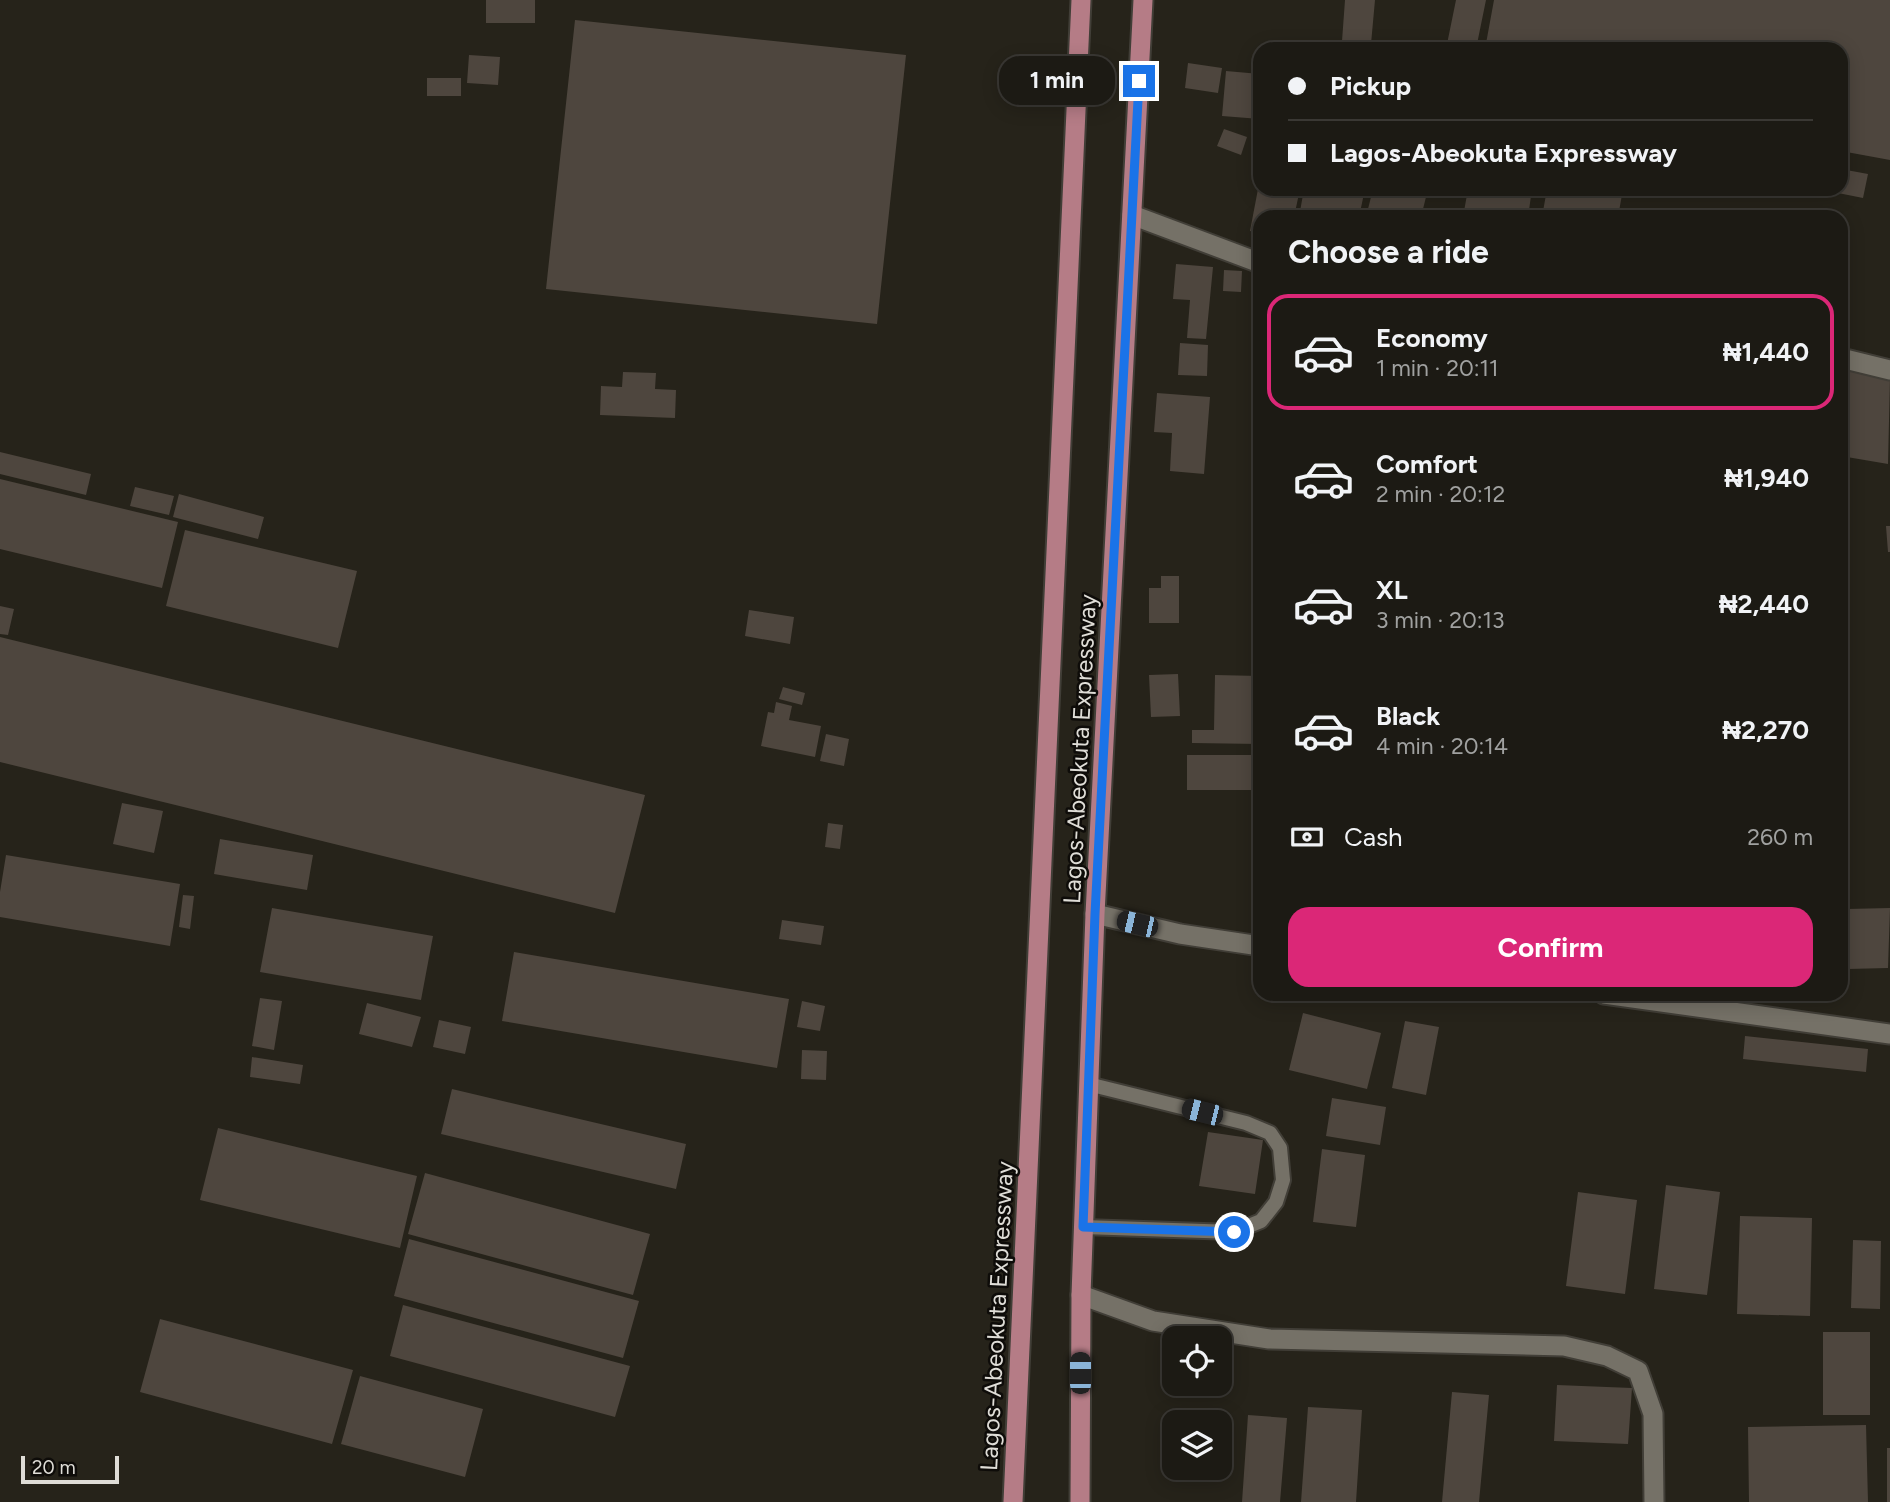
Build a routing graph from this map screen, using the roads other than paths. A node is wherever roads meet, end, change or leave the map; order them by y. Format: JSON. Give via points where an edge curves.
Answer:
{"nodes":[{"id":1,"x":1081,"y":0,"type":"edge"},
{"id":2,"x":1143,"y":0,"type":"edge"},
{"id":3,"x":1132,"y":215,"type":"junction"},
{"id":4,"x":1253,"y":260,"type":"edge"},
{"id":5,"x":1848,"y":360,"type":"edge"},
{"id":6,"x":1890,"y":370,"type":"edge"},
{"id":7,"x":1095,"y":914,"type":"junction"},
{"id":8,"x":1253,"y":945,"type":"edge"},
{"id":9,"x":1654,"y":1001,"type":"edge"},
{"id":10,"x":1890,"y":1034,"type":"edge"},
{"id":11,"x":1088,"y":1084,"type":"junction"},
{"id":12,"x":1083,"y":1227,"type":"junction"},
{"id":13,"x":1081,"y":1295,"type":"junction"},
{"id":14,"x":1013,"y":1502,"type":"edge"},
{"id":15,"x":1080,"y":1502,"type":"edge"},
{"id":16,"x":1654,"y":1502,"type":"edge"}],
"edges":[{"from":1,"to":14,"type":"highway","name":"Lagos-Abeokuta Expressway"},
{"from":2,"to":3,"type":"highway","name":"Lagos-Abeokuta Expressway"},
{"from":3,"to":4,"type":"street"},
{"from":3,"to":7,"type":"highway","name":"Lagos-Abeokuta Expressway"},
{"from":5,"to":6,"type":"street"},
{"from":7,"to":8,"type":"street"},
{"from":7,"to":11,"type":"highway","name":"Lagos-Abeokuta Expressway"},
{"from":9,"to":10,"type":"street"},
{"from":11,"to":12,"type":"highway","name":"Lagos-Abeokuta Expressway"},
{"from":11,"to":12,"type":"lane","via":[[1270,1133],[1280,1148],[1283,1180],[1276,1202],[1261,1221],[1234,1232]]},
{"from":12,"to":13,"type":"highway","name":"Lagos-Abeokuta Expressway"},
{"from":13,"to":15,"type":"highway","name":"Lagos-Abeokuta Expressway"},
{"from":13,"to":16,"type":"street","via":[[1153,1321],[1269,1339],[1550,1345],[1607,1356],[1638,1371],[1653,1415]]}]}
